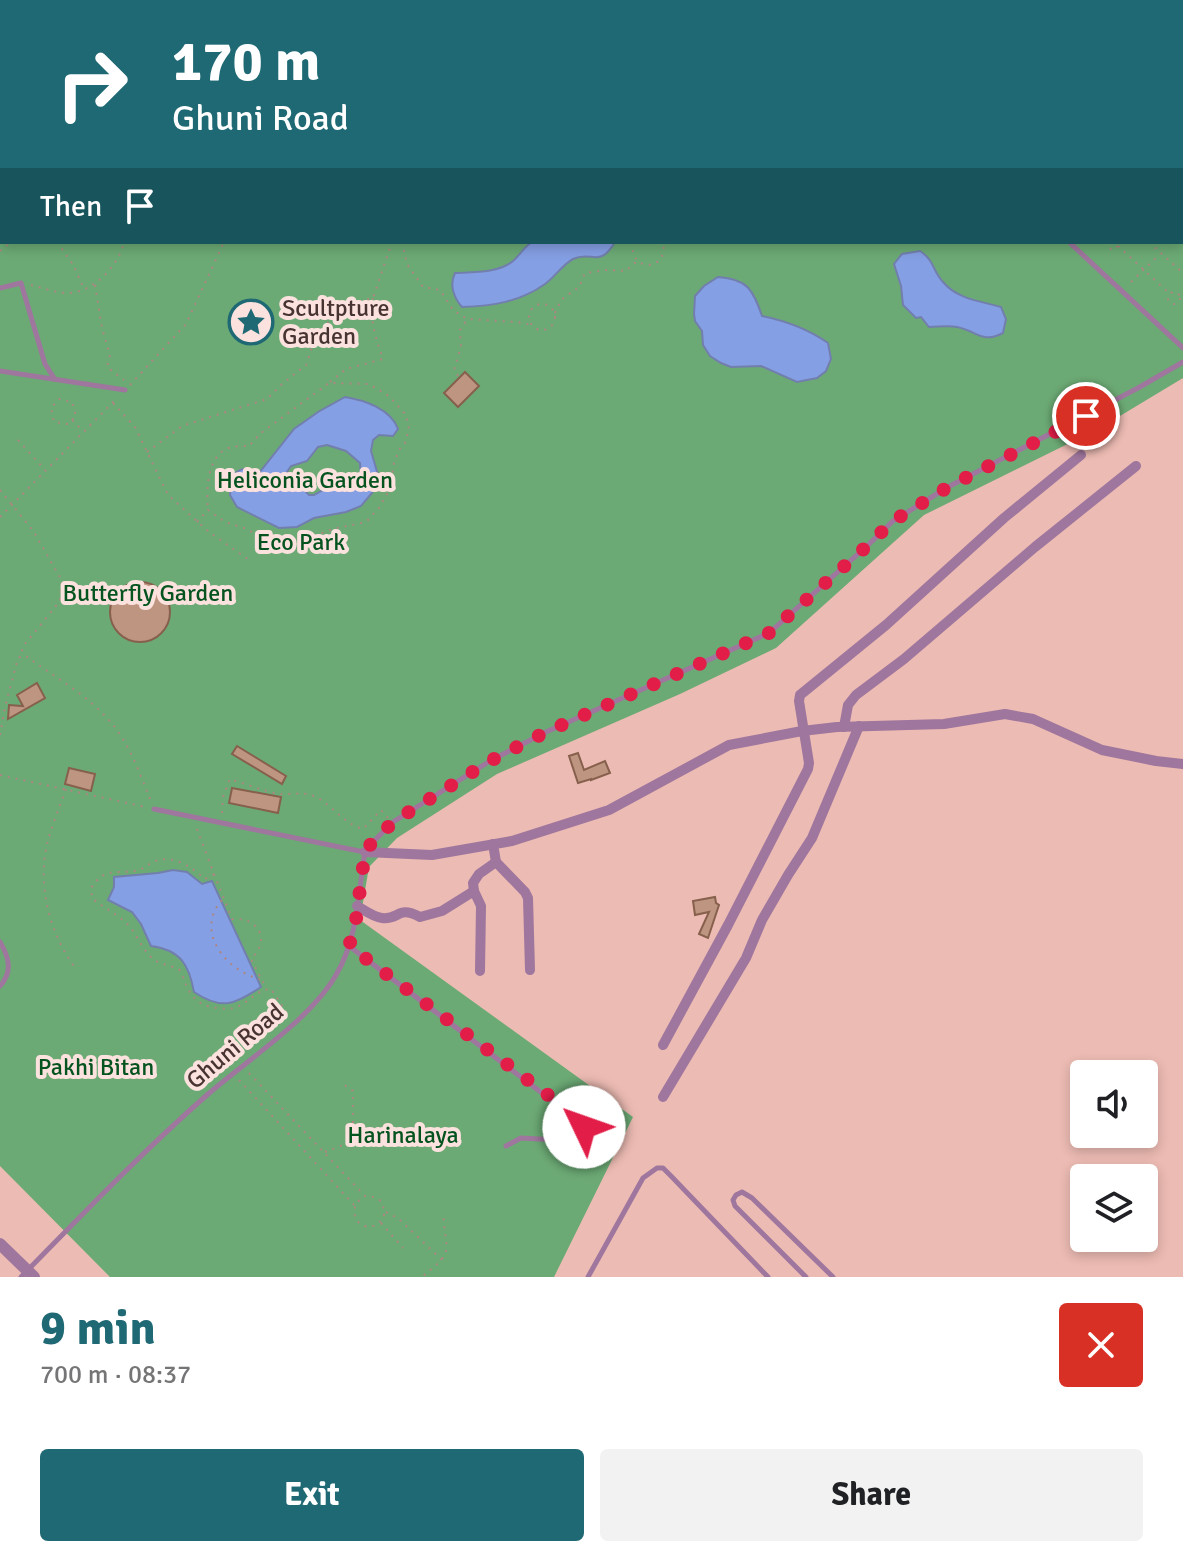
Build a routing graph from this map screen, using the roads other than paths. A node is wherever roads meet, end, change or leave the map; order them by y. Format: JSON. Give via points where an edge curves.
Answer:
{"nodes":[{"id":1,"x":1071,"y":244,"type":"edge"},
{"id":2,"x":0,"y":288,"type":"edge"},
{"id":3,"x":1183,"y":348,"type":"edge"},
{"id":4,"x":1183,"y":362,"type":"edge"},
{"id":5,"x":0,"y":371,"type":"edge"},
{"id":6,"x":54,"y":379,"type":"junction"},
{"id":7,"x":127,"y":387,"type":"road end"},
{"id":8,"x":1081,"y":455,"type":"dead end"},
{"id":9,"x":1136,"y":466,"type":"dead end"},
{"id":10,"x":859,"y":726,"type":"junction"},
{"id":11,"x":840,"y":727,"type":"junction"},
{"id":12,"x":804,"y":731,"type":"junction"},
{"id":13,"x":1183,"y":764,"type":"edge"},
{"id":14,"x":154,"y":809,"type":"road end"},
{"id":15,"x":493,"y":844,"type":"junction"},
{"id":16,"x":365,"y":852,"type":"junction"},
{"id":17,"x":496,"y":862,"type":"junction"},
{"id":18,"x":474,"y":891,"type":"junction"},
{"id":19,"x":357,"y":906,"type":"junction"},
{"id":20,"x":0,"y":942,"type":"edge"},
{"id":21,"x":349,"y":946,"type":"junction"},
{"id":22,"x":530,"y":970,"type":"dead end"},
{"id":23,"x":480,"y":971,"type":"dead end"},
{"id":24,"x":0,"y":986,"type":"edge"},
{"id":25,"x":663,"y":1045,"type":"dead end"},
{"id":26,"x":663,"y":1097,"type":"dead end"},
{"id":27,"x":506,"y":1146,"type":"dead end"},
{"id":28,"x":0,"y":1244,"type":"edge"},
{"id":29,"x":27,"y":1275,"type":"edge"},
{"id":30,"x":588,"y":1277,"type":"edge"},
{"id":31,"x":768,"y":1277,"type":"edge"},
{"id":32,"x":806,"y":1277,"type":"edge"},
{"id":33,"x":833,"y":1277,"type":"edge"}],
"edges":[{"from":1,"to":3,"type":"lane"},
{"from":2,"to":6,"type":"lane","via":[[21,283]]},
{"from":4,"to":16,"type":"lane","via":[[893,521],[769,633],[490,761],[392,823]]},
{"from":5,"to":6,"type":"lane"},
{"from":6,"to":7,"type":"lane"},
{"from":8,"to":12,"type":"street","via":[[803,692],[799,701]]},
{"from":9,"to":11,"type":"street","via":[[856,695]]},
{"from":10,"to":11,"type":"street"},
{"from":10,"to":13,"type":"street","via":[[944,724],[1005,714],[1033,719],[1102,750]]},
{"from":10,"to":26,"type":"street","via":[[812,838]]},
{"from":11,"to":12,"type":"street"},
{"from":12,"to":15,"type":"street","via":[[729,745],[609,810]]},
{"from":12,"to":25,"type":"street","via":[[808,769]]},
{"from":14,"to":16,"type":"lane"},
{"from":15,"to":16,"type":"street","via":[[432,855]]},
{"from":15,"to":17,"type":"street"},
{"from":16,"to":19,"type":"lane","name":"Ghuni Road"},
{"from":17,"to":18,"type":"street","via":[[475,877]]},
{"from":17,"to":22,"type":"street","via":[[528,898]]},
{"from":18,"to":19,"type":"street","via":[[442,911],[420,917],[407,911],[383,918]]},
{"from":18,"to":23,"type":"street","via":[[481,906]]},
{"from":19,"to":21,"type":"lane","name":"Ghuni Road"},
{"from":20,"to":24,"type":"lane","via":[[8,973]]},
{"from":21,"to":27,"type":"lane","via":[[584,1122],[573,1141],[521,1138]]},
{"from":21,"to":29,"type":"lane","name":"Ghuni Road","via":[[317,1000],[163,1136]]},
{"from":28,"to":29,"type":"street"},
{"from":30,"to":31,"type":"lane","via":[[643,1178],[657,1168],[663,1168]]},
{"from":32,"to":33,"type":"lane","via":[[735,1206],[736,1195],[742,1192],[752,1198]]}]}
